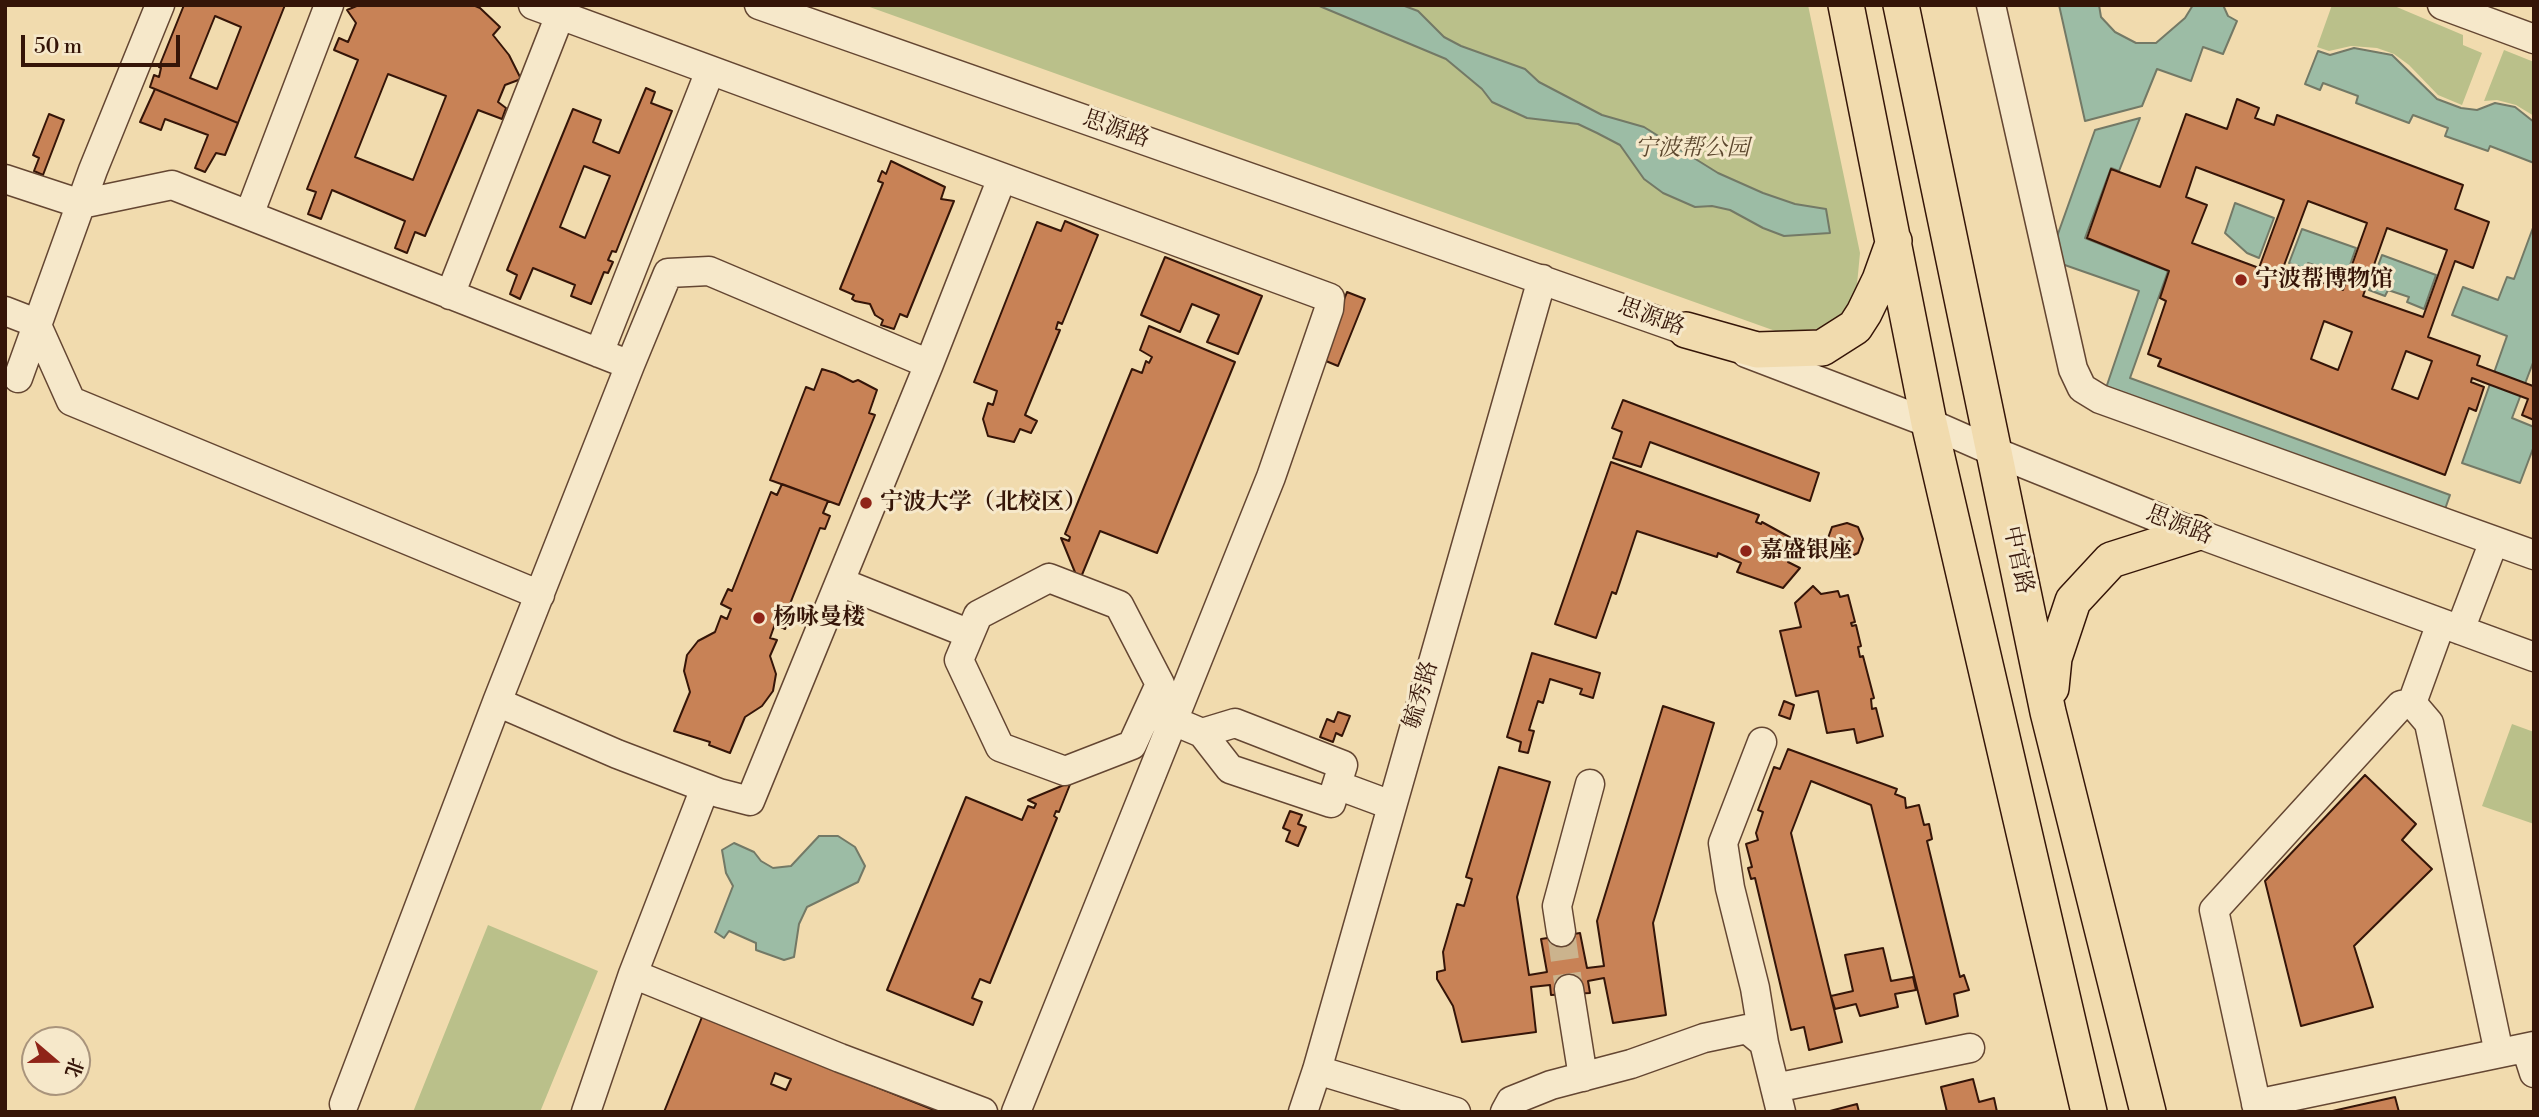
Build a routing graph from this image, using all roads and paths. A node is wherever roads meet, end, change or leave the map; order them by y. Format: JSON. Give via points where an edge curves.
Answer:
{"nodes":[{"id":1,"x":160,"y":5,"type":"edge"},
{"id":2,"x":330,"y":5,"type":"edge"},
{"id":3,"x":533,"y":5,"type":"edge"},
{"id":4,"x":759,"y":5,"type":"edge"},
{"id":5,"x":1846,"y":5,"type":"edge"},
{"id":6,"x":1901,"y":5,"type":"edge"},
{"id":7,"x":1991,"y":5,"type":"edge"},
{"id":8,"x":2442,"y":5,"type":"edge"},
{"id":9,"x":560,"y":15,"type":"junction"},
{"id":10,"x":2534,"y":38,"type":"edge"},
{"id":11,"x":710,"y":71,"type":"junction"},
{"id":12,"x":1002,"y":178,"type":"junction"},
{"id":13,"x":5,"y":179,"type":"edge"},
{"id":14,"x":81,"y":204,"type":"junction"},
{"id":15,"x":250,"y":215,"type":"junction"},
{"id":16,"x":1894,"y":241,"type":"junction"},
{"id":17,"x":1542,"y":279,"type":"junction"},
{"id":18,"x":450,"y":295,"type":"junction"},
{"id":19,"x":5,"y":312,"type":"edge"},
{"id":20,"x":36,"y":323,"type":"junction"},
{"id":21,"x":1686,"y":330,"type":"junction"},
{"id":22,"x":599,"y":353,"type":"junction"},
{"id":23,"x":630,"y":365,"type":"junction"},
{"id":24,"x":929,"y":365,"type":"junction"},
{"id":25,"x":18,"y":378,"type":"dead end"},
{"id":26,"x":1929,"y":423,"type":"junction"},
{"id":27,"x":1995,"y":452,"type":"junction"},
{"id":28,"x":2196,"y":533,"type":"junction"},
{"id":29,"x":2494,"y":541,"type":"junction"},
{"id":30,"x":2534,"y":555,"type":"edge"},
{"id":31,"x":840,"y":582,"type":"junction"},
{"id":32,"x":540,"y":595,"type":"junction"},
{"id":33,"x":2450,"y":626,"type":"junction"},
{"id":34,"x":970,"y":634,"type":"junction"},
{"id":35,"x":2534,"y":657,"type":"edge"},
{"id":36,"x":497,"y":702,"type":"junction"},
{"id":37,"x":2412,"y":703,"type":"junction"},
{"id":38,"x":2048,"y":712,"type":"junction"},
{"id":39,"x":1160,"y":715,"type":"junction"},
{"id":40,"x":1202,"y":733,"type":"junction"},
{"id":41,"x":1762,"y":742,"type":"dead end"},
{"id":42,"x":1590,"y":784,"type":"dead end"},
{"id":43,"x":1337,"y":785,"type":"junction"},
{"id":44,"x":705,"y":788,"type":"junction"},
{"id":45,"x":1391,"y":806,"type":"junction"},
{"id":46,"x":1561,"y":932,"type":"tunnel mouth"},
{"id":47,"x":633,"y":974,"type":"junction"},
{"id":48,"x":1569,"y":989,"type":"tunnel mouth"},
{"id":49,"x":1764,"y":1043,"type":"junction"},
{"id":50,"x":1970,"y":1048,"type":"dead end"},
{"id":51,"x":2523,"y":1055,"type":"edge"},
{"id":52,"x":1317,"y":1070,"type":"junction"},
{"id":53,"x":1583,"y":1077,"type":"junction"},
{"id":54,"x":1778,"y":1100,"type":"edge"},
{"id":55,"x":344,"y":1104,"type":"dead end"},
{"id":56,"x":2257,"y":1108,"type":"edge"},
{"id":57,"x":586,"y":1112,"type":"edge"},
{"id":58,"x":983,"y":1112,"type":"edge"},
{"id":59,"x":1017,"y":1112,"type":"edge"},
{"id":60,"x":1303,"y":1112,"type":"edge"},
{"id":61,"x":1456,"y":1112,"type":"edge"},
{"id":62,"x":1505,"y":1112,"type":"edge"},
{"id":63,"x":2089,"y":1112,"type":"edge"},
{"id":64,"x":2148,"y":1112,"type":"edge"}],
"edges":[{"from":1,"to":14,"type":"street"},
{"from":2,"to":15,"type":"street"},
{"from":3,"to":9,"type":"street"},
{"from":4,"to":17,"type":"street","name":"思源路"},
{"from":5,"to":16,"type":"main road"},
{"from":6,"to":27,"type":"main road","name":"中官路"},
{"from":7,"to":29,"type":"street","via":[[2073,369],[2082,388],[2100,399]]},
{"from":8,"to":10,"type":"street"},
{"from":9,"to":11,"type":"street"},
{"from":9,"to":18,"type":"street"},
{"from":11,"to":12,"type":"street"},
{"from":11,"to":22,"type":"street"},
{"from":12,"to":24,"type":"street"},
{"from":12,"to":39,"type":"street","via":[[1330,298],[1271,477]]},
{"from":13,"to":14,"type":"street"},
{"from":14,"to":15,"type":"street","via":[[172,185]]},
{"from":14,"to":20,"type":"street"},
{"from":15,"to":18,"type":"street"},
{"from":16,"to":21,"type":"main road","via":[[1855,327],[1822,348],[1758,350]]},
{"from":16,"to":26,"type":"main road"},
{"from":17,"to":21,"type":"street","name":"思源路"},
{"from":17,"to":45,"type":"street","name":"毓秀路"},
{"from":18,"to":22,"type":"street"},
{"from":19,"to":20,"type":"street"},
{"from":20,"to":25,"type":"street"},
{"from":20,"to":32,"type":"street","via":[[71,401]]},
{"from":21,"to":26,"type":"street","name":"思源路"},
{"from":22,"to":23,"type":"street"},
{"from":23,"to":24,"type":"street","via":[[668,273],[709,271]]},
{"from":23,"to":32,"type":"street"},
{"from":24,"to":31,"type":"street"},
{"from":26,"to":27,"type":"street","name":"思源路"},
{"from":26,"to":63,"type":"main road"},
{"from":27,"to":28,"type":"street","name":"思源路"},
{"from":27,"to":38,"type":"main road","name":"中官路"},
{"from":28,"to":33,"type":"street","name":"思源路"},
{"from":28,"to":38,"type":"main road","via":[[2111,560],[2073,601],[2054,658]]},
{"from":29,"to":30,"type":"street"},
{"from":29,"to":33,"type":"street"},
{"from":31,"to":34,"type":"street"},
{"from":31,"to":44,"type":"street","via":[[750,801]]},
{"from":32,"to":36,"type":"street"},
{"from":33,"to":35,"type":"street","name":"思源路"},
{"from":33,"to":37,"type":"street"},
{"from":34,"to":39,"type":"street","via":[[978,615],[1049,578],[1119,605],[1160,684]]},
{"from":34,"to":39,"type":"street","via":[[959,660],[1000,747],[1065,771],[1132,745]]},
{"from":36,"to":44,"type":"street"},
{"from":36,"to":55,"type":"street"},
{"from":37,"to":51,"type":"street","via":[[2428,723]]},
{"from":37,"to":56,"type":"street","via":[[2401,705],[2214,910]]},
{"from":38,"to":64,"type":"main road","name":"中官路"},
{"from":39,"to":40,"type":"street"},
{"from":39,"to":59,"type":"street"},
{"from":40,"to":43,"type":"street","via":[[1230,769],[1331,803]]},
{"from":40,"to":43,"type":"street","via":[[1235,723],[1343,765]]},
{"from":41,"to":49,"type":"street","via":[[1723,843]]},
{"from":42,"to":46,"type":"street","via":[[1557,906]]},
{"from":43,"to":45,"type":"street"},
{"from":44,"to":47,"type":"street"},
{"from":45,"to":52,"type":"street","name":"毓秀路"},
{"from":47,"to":57,"type":"street"},
{"from":47,"to":58,"type":"street"},
{"from":48,"to":53,"type":"street"},
{"from":49,"to":53,"type":"street","via":[[1747,1029]]},
{"from":49,"to":54,"type":"street"},
{"from":50,"to":54,"type":"street"},
{"from":51,"to":56,"type":"street"},
{"from":52,"to":60,"type":"street","name":"毓秀路"},
{"from":52,"to":61,"type":"street"},
{"from":53,"to":62,"type":"street","via":[[1511,1101]]}]}
